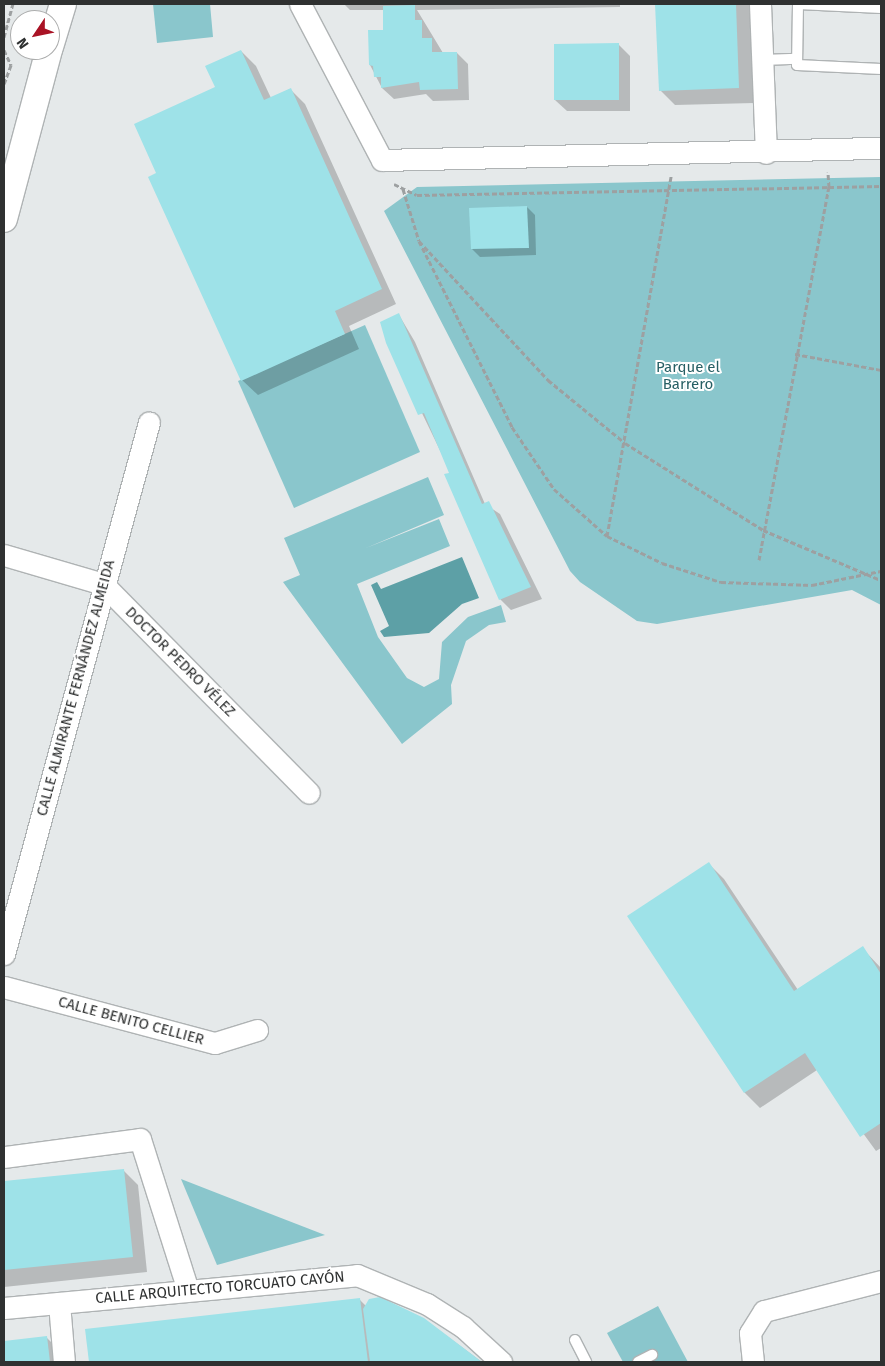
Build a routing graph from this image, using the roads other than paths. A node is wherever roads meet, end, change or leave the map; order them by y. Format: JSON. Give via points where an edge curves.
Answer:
{"nodes":[{"id":1,"x":300,"y":4,"type":"edge"},
{"id":2,"x":760,"y":4,"type":"edge"},
{"id":3,"x":881,"y":8,"type":"edge"},
{"id":4,"x":797,"y":59,"type":"junction"},
{"id":5,"x":47,"y":60,"type":"edge"},
{"id":6,"x":762,"y":60,"type":"junction"},
{"id":7,"x":881,"y":69,"type":"edge"},
{"id":8,"x":881,"y":148,"type":"edge"},
{"id":9,"x":766,"y":153,"type":"junction"},
{"id":10,"x":4,"y":219,"type":"edge"},
{"id":11,"x":149,"y":422,"type":"dead end"},
{"id":12,"x":4,"y":555,"type":"edge"},
{"id":13,"x":104,"y":584,"type":"junction"},
{"id":14,"x":309,"y":793,"type":"dead end"},
{"id":15,"x":4,"y":954,"type":"edge"},
{"id":16,"x":4,"y":987,"type":"edge"},
{"id":17,"x":257,"y":1030,"type":"dead end"},
{"id":18,"x":4,"y":1157,"type":"edge"},
{"id":19,"x":881,"y":1281,"type":"edge"},
{"id":20,"x":188,"y":1290,"type":"junction"},
{"id":21,"x":59,"y":1303,"type":"junction"},
{"id":22,"x":4,"y":1308,"type":"edge"},
{"id":23,"x":575,"y":1340,"type":"dead end"},
{"id":24,"x":652,"y":1355,"type":"dead end"},
{"id":25,"x":64,"y":1362,"type":"edge"},
{"id":26,"x":502,"y":1362,"type":"edge"},
{"id":27,"x":586,"y":1362,"type":"edge"},
{"id":28,"x":638,"y":1362,"type":"edge"},
{"id":29,"x":753,"y":1362,"type":"edge"}],
"edges":[{"from":1,"to":9,"type":"street","via":[[382,160]]},
{"from":2,"to":6,"type":"street"},
{"from":3,"to":4,"type":"lane","via":[[798,4]]},
{"from":4,"to":6,"type":"lane"},
{"from":4,"to":7,"type":"lane","via":[[797,65]]},
{"from":5,"to":10,"type":"street"},
{"from":6,"to":9,"type":"street"},
{"from":8,"to":9,"type":"street"},
{"from":11,"to":13,"type":"street","name":"CALLE ALMIRANTE FERNÁNDEZ ALMEIDA"},
{"from":12,"to":13,"type":"street","name":"DOCTOR PEDRO VÉLEZ"},
{"from":13,"to":14,"type":"street","name":"DOCTOR PEDRO VÉLEZ"},
{"from":13,"to":15,"type":"street","name":"CALLE ALMIRANTE FERNÁNDEZ ALMEIDA"},
{"from":16,"to":17,"type":"street","name":"CALLE BENITO CELLIER","via":[[215,1043]]},
{"from":18,"to":20,"type":"street","via":[[140,1139]]},
{"from":19,"to":29,"type":"street","via":[[764,1311],[750,1333]]},
{"from":20,"to":21,"type":"street","name":"CALLE ARQUITECTO TORCUATO CAYÓN"},
{"from":20,"to":26,"type":"street","name":"CALLE ARQUITECTO TORCUATO CAYÓN","via":[[357,1275],[427,1304],[463,1327]]},
{"from":21,"to":22,"type":"street","name":"CALLE ARQUITECTO TORCUATO CAYÓN"},
{"from":21,"to":25,"type":"street"},
{"from":23,"to":27,"type":"lane"},
{"from":24,"to":28,"type":"lane"}]}
